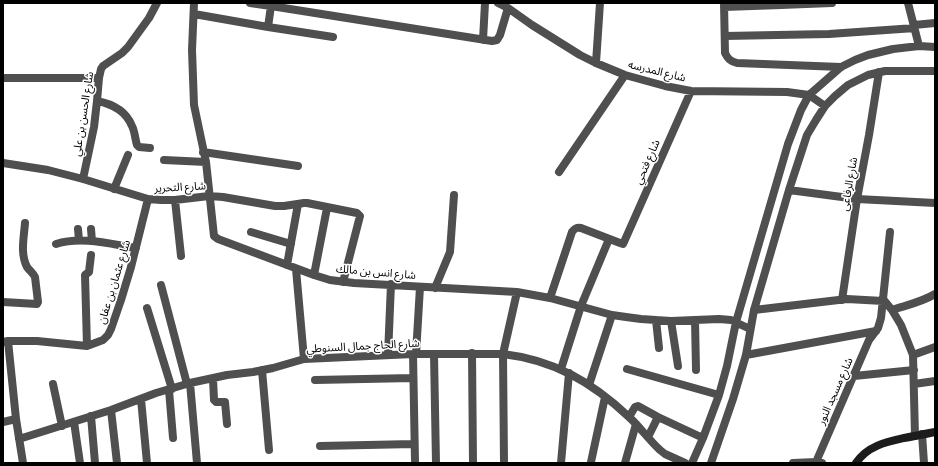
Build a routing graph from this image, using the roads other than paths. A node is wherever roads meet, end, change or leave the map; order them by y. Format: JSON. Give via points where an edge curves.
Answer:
{"nodes":[{"id":1,"x":157,"y":3,"type":"edge"},
{"id":2,"x":194,"y":3,"type":"edge"},
{"id":3,"x":250,"y":3,"type":"edge"},
{"id":4,"x":485,"y":3,"type":"edge"},
{"id":5,"x":498,"y":3,"type":"edge"},
{"id":6,"x":600,"y":3,"type":"edge"},
{"id":7,"x":832,"y":3,"type":"edge"},
{"id":8,"x":908,"y":3,"type":"edge"},
{"id":9,"x":724,"y":5,"type":"edge"},
{"id":10,"x":271,"y":6,"type":"junction"},
{"id":11,"x":508,"y":8,"type":"junction"},
{"id":12,"x":194,"y":14,"type":"junction"},
{"id":13,"x":935,"y":23,"type":"edge"},
{"id":14,"x":914,"y":26,"type":"junction"},
{"id":15,"x":268,"y":27,"type":"junction"},
{"id":16,"x":725,"y":36,"type":"junction"},
{"id":17,"x":333,"y":37,"type":"dead end"},
{"id":18,"x":483,"y":40,"type":"junction"},
{"id":19,"x":919,"y":46,"type":"junction"},
{"id":20,"x":935,"y":47,"type":"edge"},
{"id":21,"x":596,"y":63,"type":"junction"},
{"id":22,"x":841,"y":67,"type":"junction"},
{"id":23,"x":935,"y":71,"type":"edge"},
{"id":24,"x":879,"y":72,"type":"junction"},
{"id":25,"x":625,"y":76,"type":"junction"},
{"id":26,"x":3,"y":78,"type":"edge"},
{"id":27,"x":99,"y":78,"type":"junction"},
{"id":28,"x":691,"y":91,"type":"junction"},
{"id":29,"x":809,"y":95,"type":"junction"},
{"id":30,"x":97,"y":101,"type":"junction"},
{"id":31,"x":825,"y":106,"type":"junction"},
{"id":32,"x":150,"y":148,"type":"dead end"},
{"id":33,"x":203,"y":152,"type":"junction"},
{"id":34,"x":128,"y":155,"type":"dead end"},
{"id":35,"x":164,"y":160,"type":"dead end"},
{"id":36,"x":206,"y":162,"type":"junction"},
{"id":37,"x":3,"y":163,"type":"edge"},
{"id":38,"x":298,"y":166,"type":"dead end"},
{"id":39,"x":559,"y":172,"type":"dead end"},
{"id":40,"x":83,"y":179,"type":"junction"},
{"id":41,"x":114,"y":189,"type":"junction"},
{"id":42,"x":789,"y":190,"type":"junction"},
{"id":43,"x":454,"y":195,"type":"dead end"},
{"id":44,"x":209,"y":196,"type":"junction"},
{"id":45,"x":148,"y":199,"type":"junction"},
{"id":46,"x":857,"y":199,"type":"junction"},
{"id":47,"x":175,"y":200,"type":"junction"},
{"id":48,"x":935,"y":203,"type":"edge"},
{"id":49,"x":298,"y":204,"type":"junction"},
{"id":50,"x":327,"y":208,"type":"junction"},
{"id":51,"x":25,"y":223,"type":"dead end"},
{"id":52,"x":78,"y":229,"type":"dead end"},
{"id":53,"x":91,"y":229,"type":"dead end"},
{"id":54,"x":251,"y":232,"type":"dead end"},
{"id":55,"x":890,"y":232,"type":"dead end"},
{"id":56,"x":610,"y":239,"type":"junction"},
{"id":57,"x":79,"y":240,"type":"junction"},
{"id":58,"x":92,"y":241,"type":"junction"},
{"id":59,"x":56,"y":244,"type":"dead end"},
{"id":60,"x":291,"y":244,"type":"junction"},
{"id":61,"x":136,"y":248,"type":"junction"},
{"id":62,"x":91,"y":256,"type":"dead end"},
{"id":63,"x":181,"y":256,"type":"dead end"},
{"id":64,"x":287,"y":265,"type":"junction"},
{"id":65,"x":296,"y":269,"type":"junction"},
{"id":66,"x":314,"y":275,"type":"junction"},
{"id":67,"x":343,"y":282,"type":"junction"},
{"id":68,"x":391,"y":284,"type":"junction"},
{"id":69,"x":161,"y":285,"type":"dead end"},
{"id":70,"x":420,"y":287,"type":"junction"},
{"id":71,"x":435,"y":288,"type":"junction"},
{"id":72,"x":516,"y":292,"type":"junction"},
{"id":73,"x":935,"y":294,"type":"edge"},
{"id":74,"x":550,"y":298,"type":"junction"},
{"id":75,"x":842,"y":300,"type":"junction"},
{"id":76,"x":883,"y":300,"type":"junction"},
{"id":77,"x":3,"y":302,"type":"edge"},
{"id":78,"x":581,"y":306,"type":"junction"},
{"id":79,"x":147,"y":308,"type":"dead end"},
{"id":80,"x":754,"y":310,"type":"junction"},
{"id":81,"x":892,"y":310,"type":"junction"},
{"id":82,"x":612,"y":315,"type":"junction"},
{"id":83,"x":656,"y":320,"type":"junction"},
{"id":84,"x":695,"y":320,"type":"junction"},
{"id":85,"x":671,"y":321,"type":"junction"},
{"id":86,"x":736,"y":322,"type":"junction"},
{"id":87,"x":750,"y":328,"type":"junction"},
{"id":88,"x":876,"y":331,"type":"junction"},
{"id":89,"x":5,"y":341,"type":"edge"},
{"id":90,"x":87,"y":346,"type":"junction"},
{"id":91,"x":935,"y":347,"type":"edge"},
{"id":92,"x":659,"y":348,"type":"dead end"},
{"id":93,"x":472,"y":353,"type":"junction"},
{"id":94,"x":414,"y":354,"type":"junction"},
{"id":95,"x":434,"y":354,"type":"junction"},
{"id":96,"x":503,"y":354,"type":"junction"},
{"id":97,"x":388,"y":355,"type":"junction"},
{"id":98,"x":746,"y":355,"type":"junction"},
{"id":99,"x":913,"y":355,"type":"junction"},
{"id":100,"x":304,"y":359,"type":"junction"},
{"id":101,"x":678,"y":366,"type":"dead end"},
{"id":102,"x":627,"y":369,"type":"dead end"},
{"id":103,"x":262,"y":370,"type":"junction"},
{"id":104,"x":696,"y":370,"type":"dead end"},
{"id":105,"x":914,"y":370,"type":"junction"},
{"id":106,"x":565,"y":371,"type":"junction"},
{"id":107,"x":854,"y":376,"type":"junction"},
{"id":108,"x":213,"y":378,"type":"junction"},
{"id":109,"x":413,"y":378,"type":"junction"},
{"id":110,"x":315,"y":380,"type":"dead end"},
{"id":111,"x":935,"y":381,"type":"edge"},
{"id":112,"x":53,"y":384,"type":"dead end"},
{"id":113,"x":189,"y":384,"type":"junction"},
{"id":114,"x":914,"y":384,"type":"junction"},
{"id":115,"x":589,"y":385,"type":"junction"},
{"id":116,"x":170,"y":389,"type":"junction"},
{"id":117,"x":719,"y":395,"type":"junction"},
{"id":118,"x":605,"y":397,"type":"junction"},
{"id":119,"x":141,"y":398,"type":"junction"},
{"id":120,"x":111,"y":410,"type":"junction"},
{"id":121,"x":91,"y":416,"type":"junction"},
{"id":122,"x":629,"y":417,"type":"junction"},
{"id":123,"x":658,"y":417,"type":"junction"},
{"id":124,"x":16,"y":420,"type":"junction"},
{"id":125,"x":3,"y":422,"type":"edge"},
{"id":126,"x":74,"y":422,"type":"junction"},
{"id":127,"x":226,"y":424,"type":"dead end"},
{"id":128,"x":636,"y":424,"type":"junction"},
{"id":129,"x":62,"y":426,"type":"junction"},
{"id":130,"x":935,"y":432,"type":"edge"},
{"id":131,"x":918,"y":435,"type":"junction"},
{"id":132,"x":648,"y":437,"type":"junction"},
{"id":133,"x":173,"y":438,"type":"dead end"},
{"id":134,"x":703,"y":438,"type":"junction"},
{"id":135,"x":19,"y":439,"type":"junction"},
{"id":136,"x":414,"y":444,"type":"junction"},
{"id":137,"x":320,"y":446,"type":"dead end"},
{"id":138,"x":269,"y":450,"type":"dead end"},
{"id":139,"x":415,"y":461,"type":"dead end"},
{"id":140,"x":591,"y":462,"type":"dead end"},
{"id":141,"x":23,"y":463,"type":"edge"},
{"id":142,"x":80,"y":463,"type":"edge"},
{"id":143,"x":95,"y":463,"type":"edge"},
{"id":144,"x":117,"y":463,"type":"edge"},
{"id":145,"x":147,"y":463,"type":"edge"},
{"id":146,"x":198,"y":463,"type":"edge"},
{"id":147,"x":436,"y":463,"type":"edge"},
{"id":148,"x":473,"y":463,"type":"edge"},
{"id":149,"x":504,"y":463,"type":"edge"},
{"id":150,"x":561,"y":463,"type":"edge"},
{"id":151,"x":625,"y":463,"type":"edge"},
{"id":152,"x":685,"y":463,"type":"edge"},
{"id":153,"x":692,"y":463,"type":"edge"},
{"id":154,"x":711,"y":463,"type":"edge"},
{"id":155,"x":793,"y":463,"type":"edge"},
{"id":156,"x":819,"y":463,"type":"edge"},
{"id":157,"x":856,"y":463,"type":"edge"},
{"id":158,"x":924,"y":463,"type":"edge"}],
"edges":[{"from":1,"to":27,"type":"street","name":"شارع الحسن بن علي","via":[[128,47],[103,66]]},
{"from":2,"to":12,"type":"street","name":"شارع انس بن مالك"},
{"from":3,"to":10,"type":"street"},
{"from":4,"to":18,"type":"street"},
{"from":5,"to":11,"type":"street","name":"شارع المدرسه"},
{"from":6,"to":21,"type":"street"},
{"from":7,"to":9,"type":"street"},
{"from":8,"to":14,"type":"street"},
{"from":9,"to":16,"type":"street"},
{"from":10,"to":15,"type":"street"},
{"from":10,"to":18,"type":"street"},
{"from":11,"to":18,"type":"street","via":[[497,40]]},
{"from":11,"to":21,"type":"street","name":"شارع المدرسه"},
{"from":12,"to":15,"type":"street"},
{"from":12,"to":33,"type":"street","name":"شارع انس بن مالك","via":[[194,105]]},
{"from":13,"to":14,"type":"street"},
{"from":14,"to":16,"type":"street","via":[[829,34]]},
{"from":14,"to":19,"type":"street"},
{"from":15,"to":17,"type":"street"},
{"from":16,"to":22,"type":"street","via":[[727,58],[737,63]]},
{"from":19,"to":20,"type":"street"},
{"from":19,"to":22,"type":"street","via":[[868,54]]},
{"from":21,"to":25,"type":"street","name":"شارع المدرسه"},
{"from":22,"to":29,"type":"street"},
{"from":23,"to":24,"type":"street"},
{"from":24,"to":31,"type":"street","via":[[848,85]]},
{"from":24,"to":46,"type":"street","name":"شارع الرفاعى"},
{"from":25,"to":28,"type":"street","name":"شارع المدرسه"},
{"from":25,"to":39,"type":"street"},
{"from":26,"to":27,"type":"street"},
{"from":27,"to":30,"type":"street","name":"شارع الحسن بن علي"},
{"from":28,"to":29,"type":"street","name":"شارع المدرسه","via":[[787,92]]},
{"from":28,"to":56,"type":"street","name":"شارع فتحي","via":[[624,242],[622,244]]},
{"from":29,"to":31,"type":"street","name":"شارع المدرسه"},
{"from":29,"to":86,"type":"street","via":[[788,144]]},
{"from":30,"to":32,"type":"street","via":[[106,102],[122,112],[133,127],[136,146]]},
{"from":30,"to":40,"type":"street","name":"شارع الحسن بن علي"},
{"from":31,"to":42,"type":"street","via":[[808,135]]},
{"from":33,"to":36,"type":"street","name":"شارع انس بن مالك"},
{"from":33,"to":38,"type":"street"},
{"from":34,"to":41,"type":"street"},
{"from":35,"to":36,"type":"street"},
{"from":36,"to":44,"type":"street","name":"شارع انس بن مالك"},
{"from":37,"to":40,"type":"street","name":"شارع التحرير"},
{"from":40,"to":41,"type":"street","name":"شارع التحرير"},
{"from":41,"to":45,"type":"street","name":"شارع التحرير"},
{"from":42,"to":46,"type":"street"},
{"from":42,"to":80,"type":"street"},
{"from":43,"to":71,"type":"street","via":[[450,252]]},
{"from":44,"to":47,"type":"street","name":"شارع التحرير"},
{"from":44,"to":49,"type":"street","name":"شارع التحرير","via":[[276,206]]},
{"from":44,"to":64,"type":"street","name":"شارع انس بن مالك","via":[[215,238]]},
{"from":45,"to":47,"type":"street","name":"شارع التحرير"},
{"from":45,"to":61,"type":"street","name":"شارع عثمان بن عفان"},
{"from":46,"to":48,"type":"street"},
{"from":46,"to":75,"type":"street","name":"شارع الرفاعى"},
{"from":47,"to":63,"type":"street"},
{"from":49,"to":50,"type":"street","name":"شارع التحرير","via":[[307,203]]},
{"from":49,"to":60,"type":"street"},
{"from":50,"to":66,"type":"street"},
{"from":50,"to":67,"type":"street","name":"شارع التحرير","via":[[357,213],[360,216]]},
{"from":51,"to":77,"type":"street","via":[[24,258],[35,277],[38,302]]},
{"from":52,"to":57,"type":"street"},
{"from":53,"to":58,"type":"street"},
{"from":54,"to":60,"type":"street"},
{"from":55,"to":76,"type":"street","name":"شارع مسجد النور"},
{"from":56,"to":74,"type":"street","via":[[581,228],[574,229]]},
{"from":56,"to":78,"type":"street"},
{"from":57,"to":58,"type":"street"},
{"from":57,"to":59,"type":"street"},
{"from":58,"to":61,"type":"street"},
{"from":60,"to":64,"type":"street"},
{"from":61,"to":90,"type":"street","name":"شارع عثمان بن عفان","via":[[108,335],[103,340]]},
{"from":62,"to":90,"type":"street","via":[[89,272],[85,275]]},
{"from":64,"to":65,"type":"street","name":"شارع انس بن مالك"},
{"from":65,"to":66,"type":"street","name":"شارع انس بن مالك"},
{"from":65,"to":100,"type":"street"},
{"from":66,"to":67,"type":"street","name":"شارع انس بن مالك"},
{"from":67,"to":68,"type":"street","name":"شارع انس بن مالك"},
{"from":68,"to":70,"type":"street","name":"شارع انس بن مالك"},
{"from":68,"to":97,"type":"street"},
{"from":69,"to":113,"type":"street"},
{"from":70,"to":71,"type":"street","name":"شارع انس بن مالك"},
{"from":70,"to":94,"type":"street"},
{"from":71,"to":72,"type":"street","name":"شارع انس بن مالك"},
{"from":72,"to":74,"type":"street","name":"شارع انس بن مالك"},
{"from":72,"to":96,"type":"street"},
{"from":73,"to":81,"type":"street"},
{"from":74,"to":78,"type":"street","name":"شارع انس بن مالك"},
{"from":75,"to":76,"type":"street"},
{"from":75,"to":80,"type":"street"},
{"from":76,"to":81,"type":"street"},
{"from":76,"to":88,"type":"street","name":"شارع مسجد النور","via":[[880,323]]},
{"from":78,"to":82,"type":"street","name":"شارع انس بن مالك"},
{"from":78,"to":106,"type":"street"},
{"from":79,"to":116,"type":"street"},
{"from":80,"to":87,"type":"street"},
{"from":81,"to":99,"type":"street"},
{"from":82,"to":83,"type":"street","name":"شارع انس بن مالك"},
{"from":82,"to":115,"type":"street"},
{"from":83,"to":85,"type":"street","name":"شارع انس بن مالك"},
{"from":83,"to":92,"type":"street"},
{"from":84,"to":85,"type":"street","name":"شارع انس بن مالك"},
{"from":84,"to":86,"type":"street","name":"شارع انس بن مالك","via":[[719,319]]},
{"from":84,"to":104,"type":"street"},
{"from":85,"to":101,"type":"street"},
{"from":86,"to":87,"type":"street","name":"شارع انس بن مالك"},
{"from":86,"to":117,"type":"street"},
{"from":87,"to":98,"type":"street"},
{"from":88,"to":98,"type":"street"},
{"from":88,"to":107,"type":"street","name":"شارع مسجد النور"},
{"from":89,"to":90,"type":"street","name":"شارع عثمان بن عفان"},
{"from":89,"to":124,"type":"street"},
{"from":91,"to":99,"type":"street"},
{"from":93,"to":95,"type":"street","name":"شارع الحاج جمال السنوطي"},
{"from":93,"to":96,"type":"street","name":"شارع الحاج جمال السنوطي"},
{"from":93,"to":148,"type":"street"},
{"from":94,"to":95,"type":"street","name":"شارع الحاج جمال السنوطي"},
{"from":94,"to":97,"type":"street","name":"شارع الحاج جمال السنوطي"},
{"from":94,"to":109,"type":"street"},
{"from":95,"to":147,"type":"street"},
{"from":96,"to":106,"type":"street","name":"شارع الحاج جمال السنوطي","via":[[533,359]]},
{"from":96,"to":149,"type":"street"},
{"from":97,"to":100,"type":"street","name":"شارع الحاج جمال السنوطي"},
{"from":98,"to":154,"type":"street"},
{"from":99,"to":105,"type":"street"},
{"from":100,"to":103,"type":"street","name":"شارع الحاج جمال السنوطي"},
{"from":102,"to":117,"type":"street"},
{"from":103,"to":108,"type":"street","name":"شارع الحاج جمال السنوطي"},
{"from":103,"to":138,"type":"street"},
{"from":105,"to":107,"type":"street"},
{"from":105,"to":114,"type":"street"},
{"from":106,"to":115,"type":"street","name":"شارع الحاج جمال السنوطي"},
{"from":106,"to":150,"type":"street"},
{"from":107,"to":156,"type":"street","name":"شارع مسجد النور"},
{"from":108,"to":113,"type":"street","name":"شارع الحاج جمال السنوطي"},
{"from":108,"to":127,"type":"street","via":[[214,400],[225,402]]},
{"from":109,"to":110,"type":"street"},
{"from":109,"to":136,"type":"street"},
{"from":111,"to":114,"type":"street"},
{"from":112,"to":129,"type":"street"},
{"from":113,"to":116,"type":"street","name":"شارع الحاج جمال السنوطي"},
{"from":113,"to":146,"type":"street"},
{"from":114,"to":131,"type":"street"},
{"from":115,"to":118,"type":"street","name":"شارع الحاج جمال السنوطي"},
{"from":116,"to":119,"type":"street","name":"شارع الحاج جمال السنوطي"},
{"from":116,"to":133,"type":"street"},
{"from":117,"to":134,"type":"street"},
{"from":118,"to":122,"type":"street","name":"شارع الحاج جمال السنوطي"},
{"from":118,"to":140,"type":"street"},
{"from":119,"to":120,"type":"street","name":"شارع الحاج جمال السنوطي"},
{"from":119,"to":145,"type":"street"},
{"from":120,"to":121,"type":"street","name":"شارع الحاج جمال السنوطي"},
{"from":120,"to":144,"type":"street"},
{"from":121,"to":126,"type":"street","name":"شارع الحاج جمال السنوطي"},
{"from":121,"to":143,"type":"street"},
{"from":122,"to":123,"type":"street","via":[[636,406]]},
{"from":122,"to":128,"type":"street","name":"شارع الحاج جمال السنوطي"},
{"from":123,"to":132,"type":"street"},
{"from":123,"to":134,"type":"street"},
{"from":124,"to":125,"type":"street"},
{"from":124,"to":135,"type":"street"},
{"from":126,"to":129,"type":"street","name":"شارع الحاج جمال السنوطي"},
{"from":126,"to":142,"type":"street"},
{"from":128,"to":132,"type":"street","name":"شارع الحاج جمال السنوطي"},
{"from":128,"to":151,"type":"street"},
{"from":129,"to":135,"type":"street","name":"شارع الحاج جمال السنوطي"},
{"from":130,"to":131,"type":"street"},
{"from":131,"to":157,"type":"street","via":[[882,443],[870,449]]},
{"from":131,"to":158,"type":"street"},
{"from":132,"to":152,"type":"street","name":"شارع الحاج جمال السنوطي","via":[[665,454]]},
{"from":134,"to":153,"type":"street"},
{"from":135,"to":141,"type":"street"},
{"from":136,"to":137,"type":"street"},
{"from":136,"to":139,"type":"street"},
{"from":155,"to":156,"type":"street"}]}
